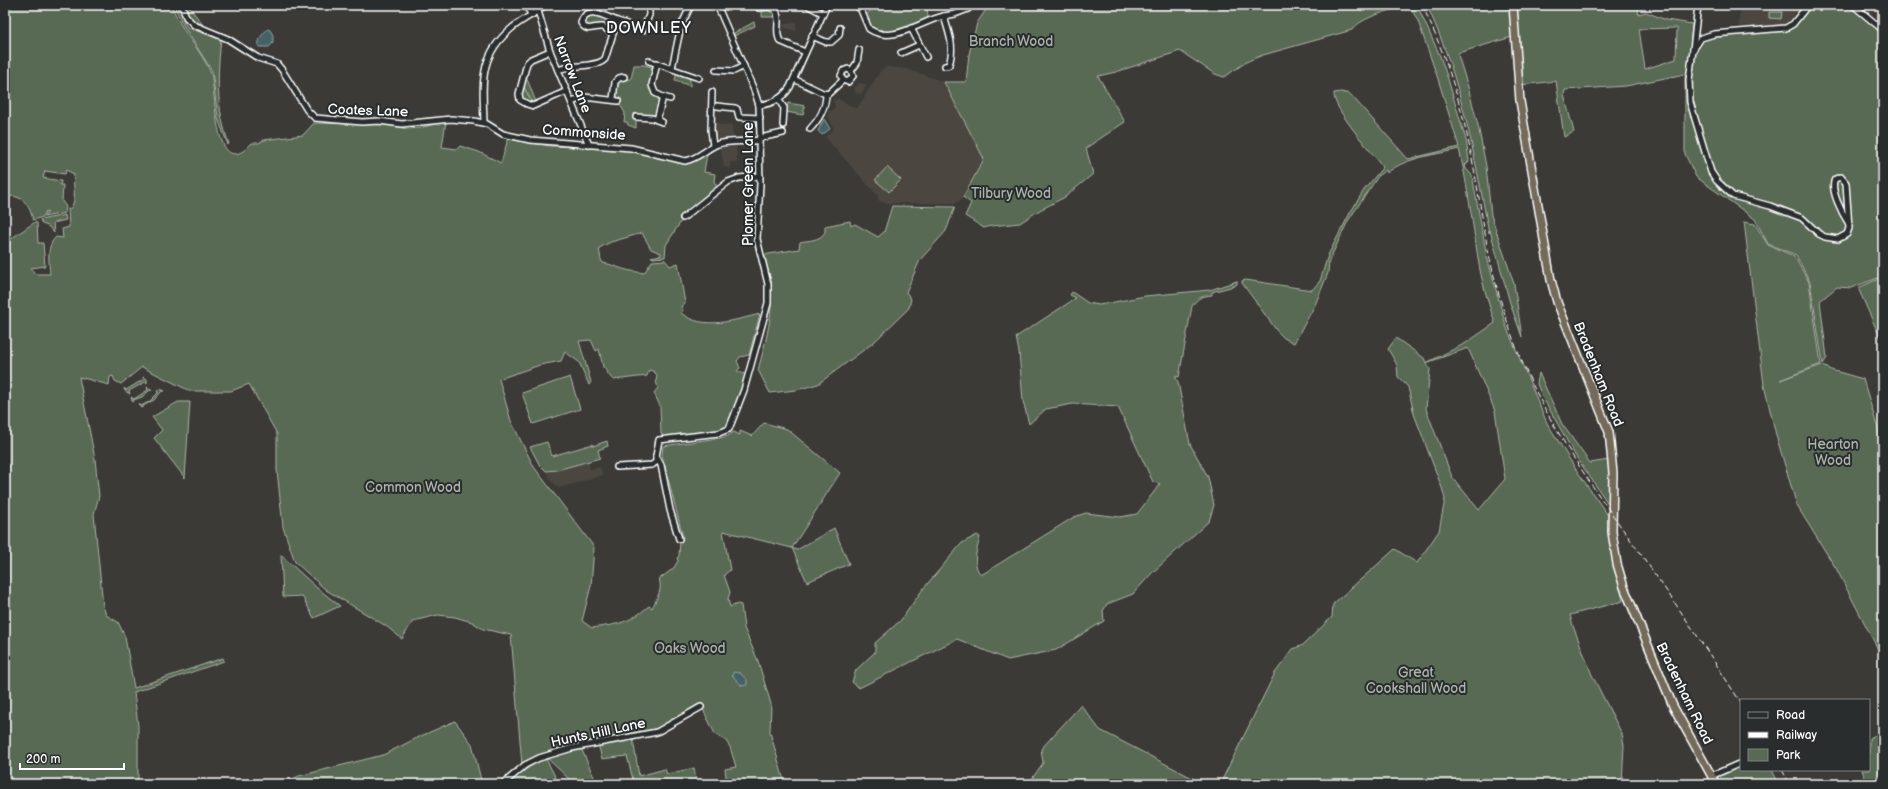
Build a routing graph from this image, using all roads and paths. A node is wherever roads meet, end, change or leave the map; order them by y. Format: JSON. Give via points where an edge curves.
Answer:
{"nodes":[{"id":1,"x":182,"y":5,"type":"edge"},
{"id":2,"x":525,"y":5,"type":"edge"},
{"id":3,"x":545,"y":5,"type":"edge"},
{"id":4,"x":650,"y":5,"type":"edge"},
{"id":5,"x":680,"y":5,"type":"edge"},
{"id":6,"x":717,"y":5,"type":"edge"},
{"id":7,"x":807,"y":5,"type":"edge"},
{"id":8,"x":827,"y":5,"type":"edge"},
{"id":9,"x":856,"y":5,"type":"edge"},
{"id":10,"x":1513,"y":5,"type":"edge"},
{"id":11,"x":1698,"y":5,"type":"edge"},
{"id":12,"x":1808,"y":5,"type":"edge"},
{"id":13,"x":1853,"y":5,"type":"edge"},
{"id":14,"x":689,"y":7,"type":"edge"},
{"id":15,"x":759,"y":8,"type":"dead end"},
{"id":16,"x":969,"y":9,"type":"dead end"},
{"id":17,"x":538,"y":11,"type":"junction"},
{"id":18,"x":822,"y":14,"type":"junction"},
{"id":19,"x":532,"y":15,"type":"junction"},
{"id":20,"x":944,"y":16,"type":"junction"},
{"id":21,"x":617,"y":21,"type":"junction"},
{"id":22,"x":627,"y":24,"type":"dead end"},
{"id":23,"x":840,"y":28,"type":"dead end"},
{"id":24,"x":911,"y":28,"type":"junction"},
{"id":25,"x":643,"y":30,"type":"dead end"},
{"id":26,"x":1883,"y":30,"type":"edge"},
{"id":27,"x":612,"y":33,"type":"junction"},
{"id":28,"x":812,"y":36,"type":"junction"},
{"id":29,"x":919,"y":45,"type":"junction"},
{"id":30,"x":859,"y":50,"type":"dead end"},
{"id":31,"x":1693,"y":50,"type":"junction"},
{"id":32,"x":550,"y":51,"type":"junction"},
{"id":33,"x":805,"y":52,"type":"junction"},
{"id":34,"x":901,"y":53,"type":"dead end"},
{"id":35,"x":926,"y":57,"type":"dead end"},
{"id":36,"x":649,"y":61,"type":"dead end"},
{"id":37,"x":657,"y":64,"type":"junction"},
{"id":38,"x":744,"y":66,"type":"junction"},
{"id":39,"x":949,"y":66,"type":"dead end"},
{"id":40,"x":672,"y":68,"type":"junction"},
{"id":41,"x":558,"y":70,"type":"junction"},
{"id":42,"x":718,"y":71,"type":"dead end"},
{"id":43,"x":851,"y":71,"type":"junction"},
{"id":44,"x":624,"y":77,"type":"dead end"},
{"id":45,"x":699,"y":78,"type":"dead end"},
{"id":46,"x":794,"y":79,"type":"junction"},
{"id":47,"x":843,"y":80,"type":"junction"},
{"id":48,"x":567,"y":91,"type":"junction"},
{"id":49,"x":712,"y":92,"type":"dead end"},
{"id":50,"x":826,"y":94,"type":"junction"},
{"id":51,"x":663,"y":97,"type":"junction"},
{"id":52,"x":670,"y":99,"type":"dead end"},
{"id":53,"x":778,"y":99,"type":"junction"},
{"id":54,"x":572,"y":102,"type":"junction"},
{"id":55,"x":759,"y":105,"type":"junction"},
{"id":56,"x":717,"y":106,"type":"dead end"},
{"id":57,"x":636,"y":118,"type":"dead end"},
{"id":58,"x":760,"y":118,"type":"junction"},
{"id":59,"x":484,"y":123,"type":"junction"},
{"id":60,"x":784,"y":125,"type":"dead end"},
{"id":61,"x":810,"y":129,"type":"dead end"},
{"id":62,"x":782,"y":133,"type":"dead end"},
{"id":63,"x":759,"y":139,"type":"junction"},
{"id":64,"x":589,"y":145,"type":"junction"},
{"id":65,"x":713,"y":146,"type":"junction"},
{"id":66,"x":760,"y":176,"type":"junction"},
{"id":67,"x":683,"y":218,"type":"dead end"},
{"id":68,"x":1849,"y":224,"type":"junction"},
{"id":69,"x":656,"y":456,"type":"junction"},
{"id":70,"x":617,"y":467,"type":"dead end"},
{"id":71,"x":679,"y":538,"type":"dead end"},
{"id":72,"x":701,"y":708,"type":"dead end"},
{"id":73,"x":1740,"y":763,"type":"edge"},
{"id":74,"x":1711,"y":776,"type":"junction"},
{"id":75,"x":503,"y":784,"type":"edge"},
{"id":76,"x":1716,"y":784,"type":"edge"}],
"edges":[{"from":1,"to":59,"type":"street","name":"Coates Lane","via":[[186,17],[194,26],[228,39],[258,58],[277,64],[315,118],[362,122],[379,120],[402,124],[452,119]]},
{"from":2,"to":19,"type":"street"},
{"from":3,"to":17,"type":"street"},
{"from":4,"to":25,"type":"street"},
{"from":5,"to":14,"type":"street"},
{"from":6,"to":38,"type":"street","name":"Plomer Green Lane"},
{"from":7,"to":18,"type":"street"},
{"from":8,"to":18,"type":"street"},
{"from":9,"to":24,"type":"street","via":[[873,32],[891,34]]},
{"from":10,"to":74,"type":"highway","name":"Bradenham Road","via":[[1520,101],[1551,280],[1557,302],[1609,432],[1614,473],[1612,532],[1617,564],[1670,700]]},
{"from":11,"to":31,"type":"street"},
{"from":12,"to":31,"type":"street","via":[[1793,24],[1786,28],[1714,34],[1700,38]]},
{"from":13,"to":26,"type":"street"},
{"from":14,"to":40,"type":"street","via":[[681,26]]},
{"from":15,"to":33,"type":"street","via":[[775,9],[778,14],[780,41]]},
{"from":16,"to":20,"type":"street"},
{"from":17,"to":19,"type":"street"},
{"from":17,"to":32,"type":"street","name":"Narrow Lane"},
{"from":18,"to":28,"type":"street"},
{"from":19,"to":59,"type":"street","via":[[512,27],[488,57],[483,84]]},
{"from":20,"to":24,"type":"street"},
{"from":20,"to":39,"type":"street","via":[[954,39]]},
{"from":21,"to":22,"type":"street"},
{"from":21,"to":27,"type":"street"},
{"from":21,"to":27,"type":"street","via":[[596,12],[582,18],[581,23],[586,29],[603,27]]},
{"from":23,"to":28,"type":"street","via":[[837,38],[831,42]]},
{"from":24,"to":29,"type":"street"},
{"from":27,"to":41,"type":"street","via":[[603,61]]},
{"from":28,"to":33,"type":"street"},
{"from":29,"to":34,"type":"street"},
{"from":29,"to":35,"type":"street"},
{"from":30,"to":43,"type":"street","via":[[857,63]]},
{"from":31,"to":68,"type":"street","via":[[1689,80],[1690,102],[1711,172],[1725,190],[1733,196],[1802,218],[1819,234],[1830,239],[1845,237],[1849,231]]},
{"from":32,"to":41,"type":"street","name":"Narrow Lane"},
{"from":32,"to":48,"type":"street","via":[[531,59],[526,64],[520,100],[533,106]]},
{"from":33,"to":46,"type":"street"},
{"from":36,"to":37,"type":"street"},
{"from":37,"to":40,"type":"street"},
{"from":37,"to":51,"type":"street","via":[[652,85],[655,92]]},
{"from":38,"to":42,"type":"street","via":[[734,71]]},
{"from":38,"to":55,"type":"street","name":"Plomer Green Lane"},
{"from":40,"to":45,"type":"street"},
{"from":41,"to":48,"type":"street","name":"Narrow Lane"},
{"from":43,"to":47,"type":"street","via":[[843,71]]},
{"from":43,"to":47,"type":"street","via":[[854,76],[852,80]]},
{"from":44,"to":54,"type":"street","via":[[615,82],[615,100],[584,97]]},
{"from":46,"to":50,"type":"street"},
{"from":46,"to":53,"type":"street","via":[[787,92]]},
{"from":47,"to":50,"type":"street"},
{"from":48,"to":54,"type":"street","name":"Narrow Lane"},
{"from":49,"to":65,"type":"street"},
{"from":50,"to":61,"type":"street","via":[[821,114]]},
{"from":51,"to":52,"type":"street"},
{"from":51,"to":57,"type":"street","via":[[660,121]]},
{"from":53,"to":55,"type":"street"},
{"from":53,"to":60,"type":"street","via":[[784,108]]},
{"from":54,"to":64,"type":"street","name":"Narrow Lane"},
{"from":55,"to":58,"type":"street","name":"Plomer Green Lane"},
{"from":56,"to":58,"type":"street","via":[[735,108],[742,118]]},
{"from":58,"to":63,"type":"street","name":"Plomer Green Lane"},
{"from":59,"to":64,"type":"street","name":"Commonside","via":[[503,134],[530,140]]},
{"from":62,"to":63,"type":"street"},
{"from":63,"to":65,"type":"street"},
{"from":63,"to":66,"type":"street","name":"Plomer Green Lane"},
{"from":64,"to":65,"type":"street","name":"Commonside","via":[[631,148],[685,161]]},
{"from":66,"to":67,"type":"street","via":[[738,178],[728,182]]},
{"from":66,"to":69,"type":"street","name":"Plomer Green Lane","via":[[757,239],[768,284],[768,303],[742,395],[727,431],[659,440]]},
{"from":68,"to":68,"type":"street","via":[[1841,213],[1833,185],[1839,177],[1846,183]]},
{"from":69,"to":70,"type":"street","via":[[656,462],[652,465]]},
{"from":69,"to":71,"type":"street","via":[[660,462]]},
{"from":72,"to":75,"type":"street","name":"Hunts Hill Lane","via":[[657,732],[572,748],[539,758]]},
{"from":73,"to":74,"type":"street"},
{"from":74,"to":76,"type":"highway","name":"Bradenham Road"}]}
